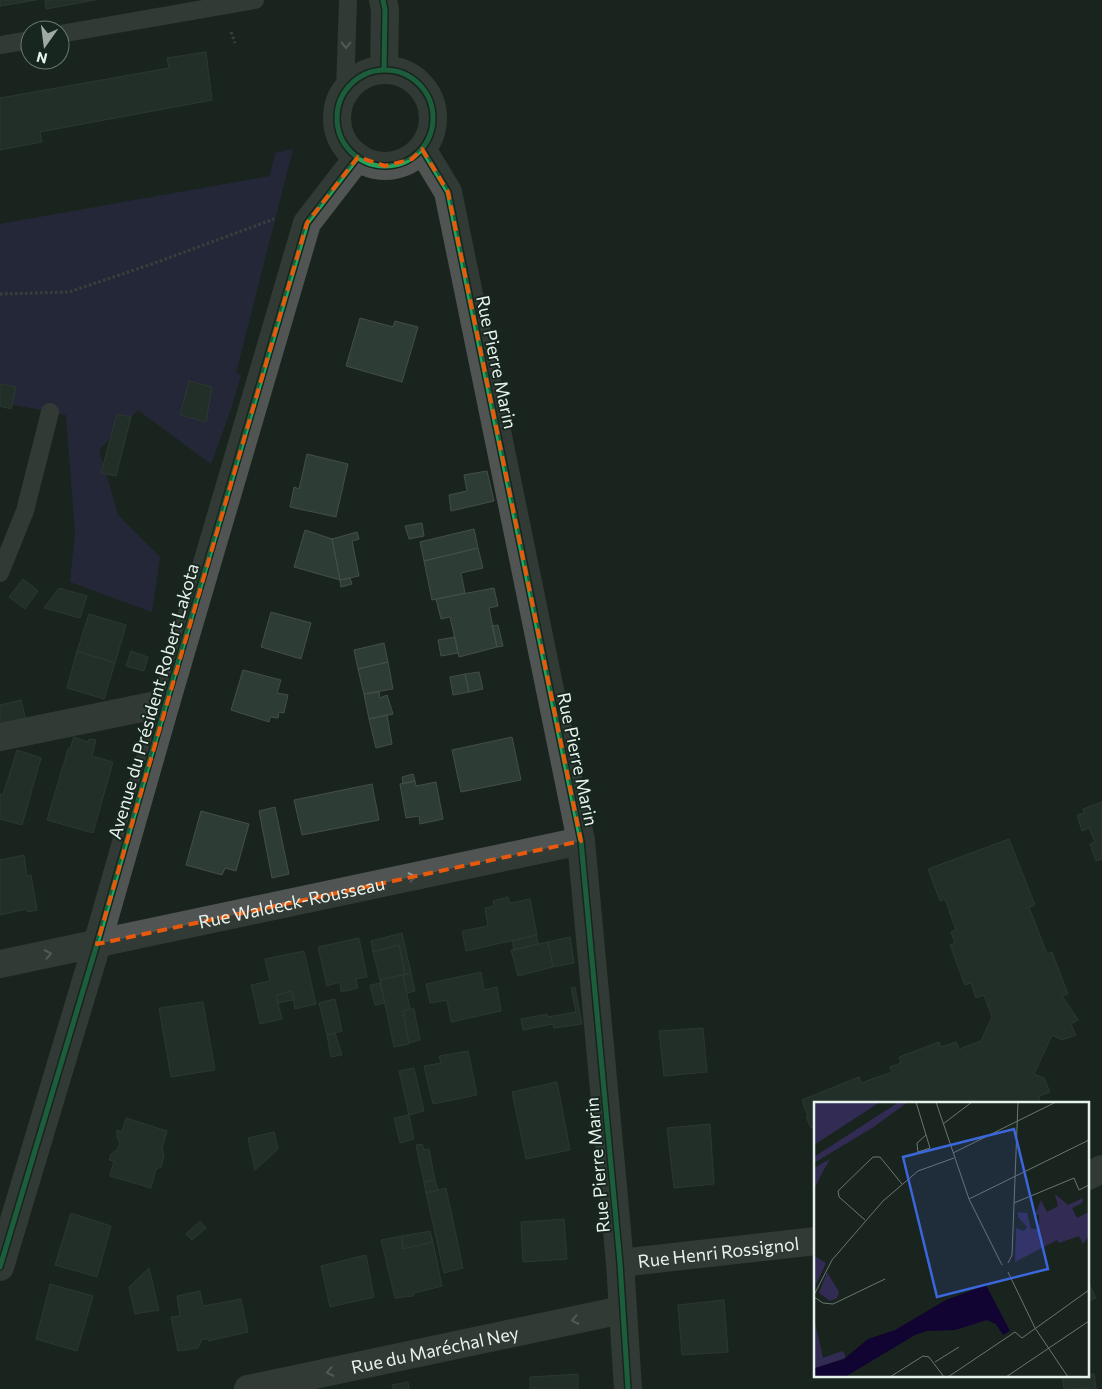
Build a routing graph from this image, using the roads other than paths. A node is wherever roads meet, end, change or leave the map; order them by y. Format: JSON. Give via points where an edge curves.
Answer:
{"nodes":[{"id":1,"x":255,"y":0,"type":"edge"},
{"id":2,"x":348,"y":0,"type":"edge"},
{"id":3,"x":383,"y":0,"type":"edge"},
{"id":4,"x":70,"y":32,"type":"edge"},
{"id":5,"x":20,"y":42,"type":"edge"},
{"id":6,"x":0,"y":45,"type":"edge"},
{"id":7,"x":384,"y":70,"type":"junction"},
{"id":8,"x":345,"y":91,"type":"junction"},
{"id":9,"x":422,"y":149,"type":"junction"},
{"id":10,"x":358,"y":157,"type":"junction"},
{"id":11,"x":50,"y":412,"type":"dead end"},
{"id":12,"x":0,"y":573,"type":"edge"},
{"id":13,"x":166,"y":703,"type":"junction"},
{"id":14,"x":0,"y":737,"type":"edge"},
{"id":15,"x":581,"y":841,"type":"junction"},
{"id":16,"x":97,"y":944,"type":"junction"},
{"id":17,"x":0,"y":964,"type":"edge"},
{"id":18,"x":1102,"y":1169,"type":"edge"},
{"id":19,"x":1090,"y":1175,"type":"edge"},
{"id":20,"x":814,"y":1241,"type":"edge"},
{"id":21,"x":620,"y":1263,"type":"junction"},
{"id":22,"x":0,"y":1267,"type":"edge"},
{"id":23,"x":622,"y":1310,"type":"junction"},
{"id":24,"x":248,"y":1389,"type":"edge"},
{"id":25,"x":628,"y":1389,"type":"edge"}],
"edges":[{"from":1,"to":4,"type":"lane"},
{"from":2,"to":8,"type":"lane","one_way":true},
{"from":3,"to":7,"type":"street"},
{"from":5,"to":6,"type":"lane"},
{"from":7,"to":8,"type":"street","via":[[369,72]]},
{"from":7,"to":9,"type":"street","via":[[407,75],[425,90],[434,120]]},
{"from":8,"to":10,"type":"street","via":[[337,120],[340,135]]},
{"from":9,"to":10,"type":"street","via":[[412,159],[385,166],[370,164]]},
{"from":9,"to":15,"type":"street","name":"Rue Pierre Marin","via":[[448,192]]},
{"from":10,"to":13,"type":"street","name":"Avenue du Président Robert Lakota","via":[[307,223]]},
{"from":11,"to":12,"type":"lane","via":[[25,512]]},
{"from":13,"to":14,"type":"street"},
{"from":13,"to":16,"type":"street","name":"Avenue du Président Robert Lakota"},
{"from":16,"to":15,"type":"street","name":"Rue Waldeck-Rousseau","one_way":true},
{"from":15,"to":21,"type":"street","name":"Rue Pierre Marin"},
{"from":17,"to":16,"type":"street","name":"Rue Waldeck-Rousseau","one_way":true},
{"from":16,"to":22,"type":"street","name":"Avenue du Président Robert Lakota"},
{"from":18,"to":19,"type":"street"},
{"from":20,"to":21,"type":"street","name":"Rue Henri Rossignol"},
{"from":21,"to":23,"type":"street","name":"Rue Pierre Marin"},
{"from":23,"to":24,"type":"street","name":"Rue du Maréchal Ney","one_way":true},
{"from":23,"to":25,"type":"street","name":"Rue Pierre Marin"}]}
